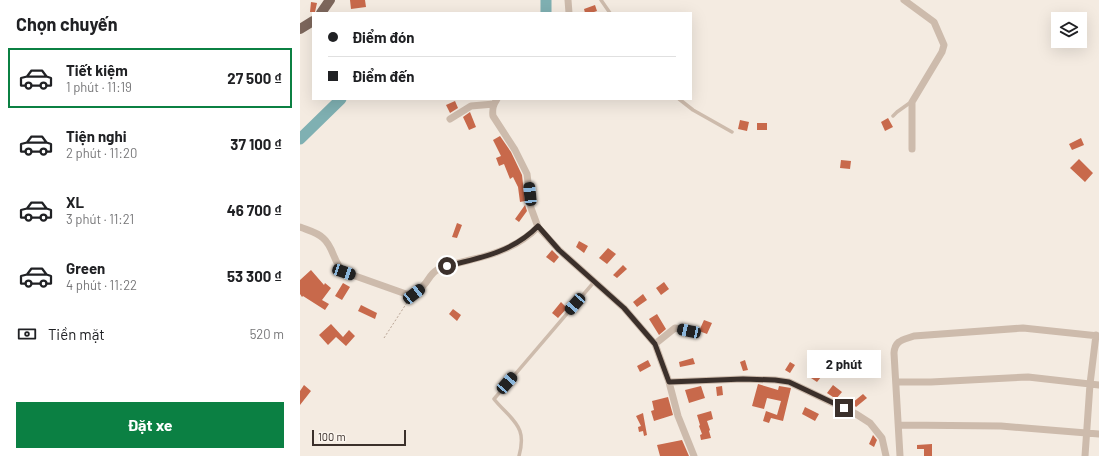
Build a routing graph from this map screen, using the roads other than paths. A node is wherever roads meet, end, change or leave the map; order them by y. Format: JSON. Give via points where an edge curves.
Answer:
{"nodes":[{"id":1,"x":330,"y":0,"type":"edge"},
{"id":2,"x":568,"y":0,"type":"edge"},
{"id":3,"x":601,"y":0,"type":"edge"},
{"id":4,"x":904,"y":0,"type":"edge"},
{"id":5,"x":322,"y":12,"type":"edge"},
{"id":6,"x":569,"y":12,"type":"edge"},
{"id":7,"x":609,"y":12,"type":"edge"},
{"id":8,"x":312,"y":22,"type":"edge"},
{"id":9,"x":300,"y":29,"type":"edge"},
{"id":10,"x":681,"y":100,"type":"edge"},
{"id":11,"x":495,"y":101,"type":"edge"},
{"id":12,"x":912,"y":102,"type":"junction"},
{"id":13,"x":893,"y":116,"type":"dead end"},
{"id":14,"x":450,"y":119,"type":"dead end"},
{"id":15,"x":732,"y":132,"type":"dead end"},
{"id":16,"x":912,"y":149,"type":"dead end"},
{"id":17,"x":538,"y":226,"type":"junction"},
{"id":18,"x":300,"y":227,"type":"edge"},
{"id":19,"x":595,"y":282,"type":"junction"},
{"id":20,"x":689,"y":331,"type":"dead end"},
{"id":21,"x":1098,"y":335,"type":"edge"},
{"id":22,"x":655,"y":344,"type":"junction"},
{"id":23,"x":669,"y":382,"type":"junction"},
{"id":24,"x":896,"y":382,"type":"junction"},
{"id":25,"x":1090,"y":384,"type":"junction"},
{"id":26,"x":1099,"y":385,"type":"edge"},
{"id":27,"x":899,"y":425,"type":"junction"},
{"id":28,"x":1086,"y":433,"type":"junction"},
{"id":29,"x":1099,"y":434,"type":"edge"},
{"id":30,"x":519,"y":456,"type":"edge"},
{"id":31,"x":694,"y":456,"type":"edge"},
{"id":32,"x":886,"y":456,"type":"edge"},
{"id":33,"x":900,"y":456,"type":"edge"},
{"id":34,"x":1085,"y":456,"type":"edge"}],
"edges":[{"from":1,"to":5,"type":"main road"},
{"from":2,"to":6,"type":"street"},
{"from":3,"to":7,"type":"lane"},
{"from":4,"to":12,"type":"street","via":[[934,22],[944,45]]},
{"from":8,"to":9,"type":"main road"},
{"from":10,"to":15,"type":"lane","via":[[693,110]]},
{"from":11,"to":14,"type":"street","via":[[471,106]]},
{"from":11,"to":17,"type":"street","via":[[493,116],[515,150],[526,174],[531,208]]},
{"from":12,"to":13,"type":"lane"},
{"from":12,"to":16,"type":"street"},
{"from":17,"to":18,"type":"street","via":[[529,236],[499,252],[437,270],[414,294],[406,294],[344,272],[323,237]]},
{"from":17,"to":19,"type":"street","via":[[559,250]]},
{"from":19,"to":22,"type":"street","via":[[624,308]]},
{"from":19,"to":30,"type":"lane","via":[[494,399],[520,430],[522,446]]},
{"from":20,"to":22,"type":"street","via":[[675,328]]},
{"from":21,"to":24,"type":"street","via":[[1023,328],[914,336],[899,341],[894,347]]},
{"from":21,"to":25,"type":"street"},
{"from":22,"to":23,"type":"street"},
{"from":23,"to":31,"type":"street","via":[[678,416]]},
{"from":23,"to":32,"type":"street","via":[[743,379],[789,382],[870,423],[882,438]]},
{"from":24,"to":25,"type":"street","via":[[1028,377]]},
{"from":24,"to":27,"type":"street"},
{"from":25,"to":26,"type":"street"},
{"from":25,"to":28,"type":"street"},
{"from":27,"to":28,"type":"street","via":[[1001,426]]},
{"from":27,"to":33,"type":"street"},
{"from":28,"to":29,"type":"street"},
{"from":28,"to":34,"type":"street"}]}
